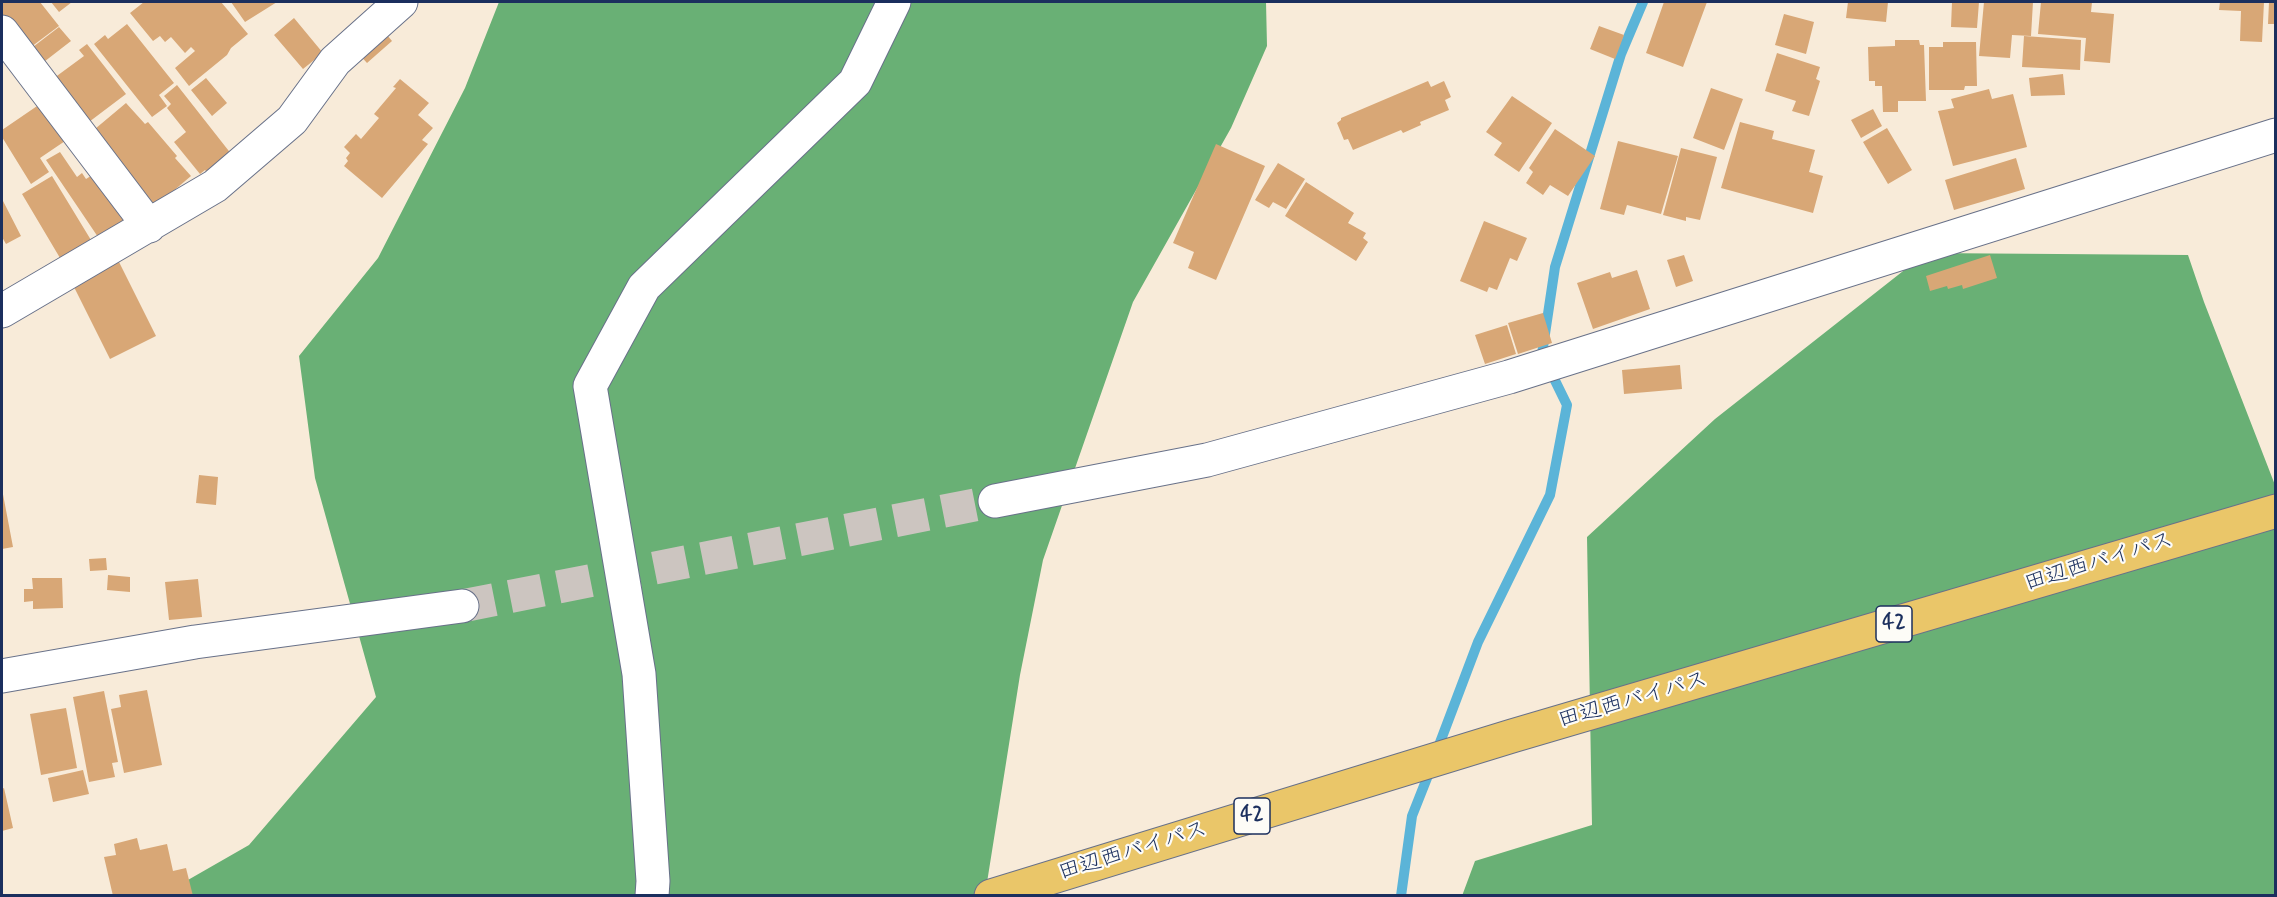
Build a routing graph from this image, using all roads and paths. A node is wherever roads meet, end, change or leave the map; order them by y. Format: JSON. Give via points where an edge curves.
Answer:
{"nodes":[{"id":1,"x":401,"y":2,"type":"edge"},
{"id":2,"x":894,"y":2,"type":"edge"},
{"id":3,"x":2,"y":32,"type":"edge"},
{"id":4,"x":2276,"y":135,"type":"edge"},
{"id":5,"x":149,"y":226,"type":"junction"},
{"id":6,"x":2,"y":311,"type":"edge"},
{"id":7,"x":995,"y":501,"type":"tunnel mouth"},
{"id":8,"x":2276,"y":511,"type":"edge"},
{"id":9,"x":462,"y":606,"type":"tunnel mouth"},
{"id":10,"x":2,"y":676,"type":"edge"},
{"id":11,"x":652,"y":896,"type":"edge"},
{"id":12,"x":991,"y":896,"type":"edge"}],
"edges":[{"from":1,"to":5,"type":"street","via":[[335,61],[292,120],[215,186]]},
{"from":2,"to":11,"type":"street","via":[[855,82],[644,287],[590,386],[639,674]]},
{"from":3,"to":5,"type":"street"},
{"from":4,"to":7,"type":"street","via":[[1509,377],[1207,460]]},
{"from":5,"to":6,"type":"street"},
{"from":8,"to":12,"type":"highway","name":"田辺西バイパス","number":"42","via":[[1512,736]]},
{"from":9,"to":10,"type":"street","via":[[195,642]]}]}
